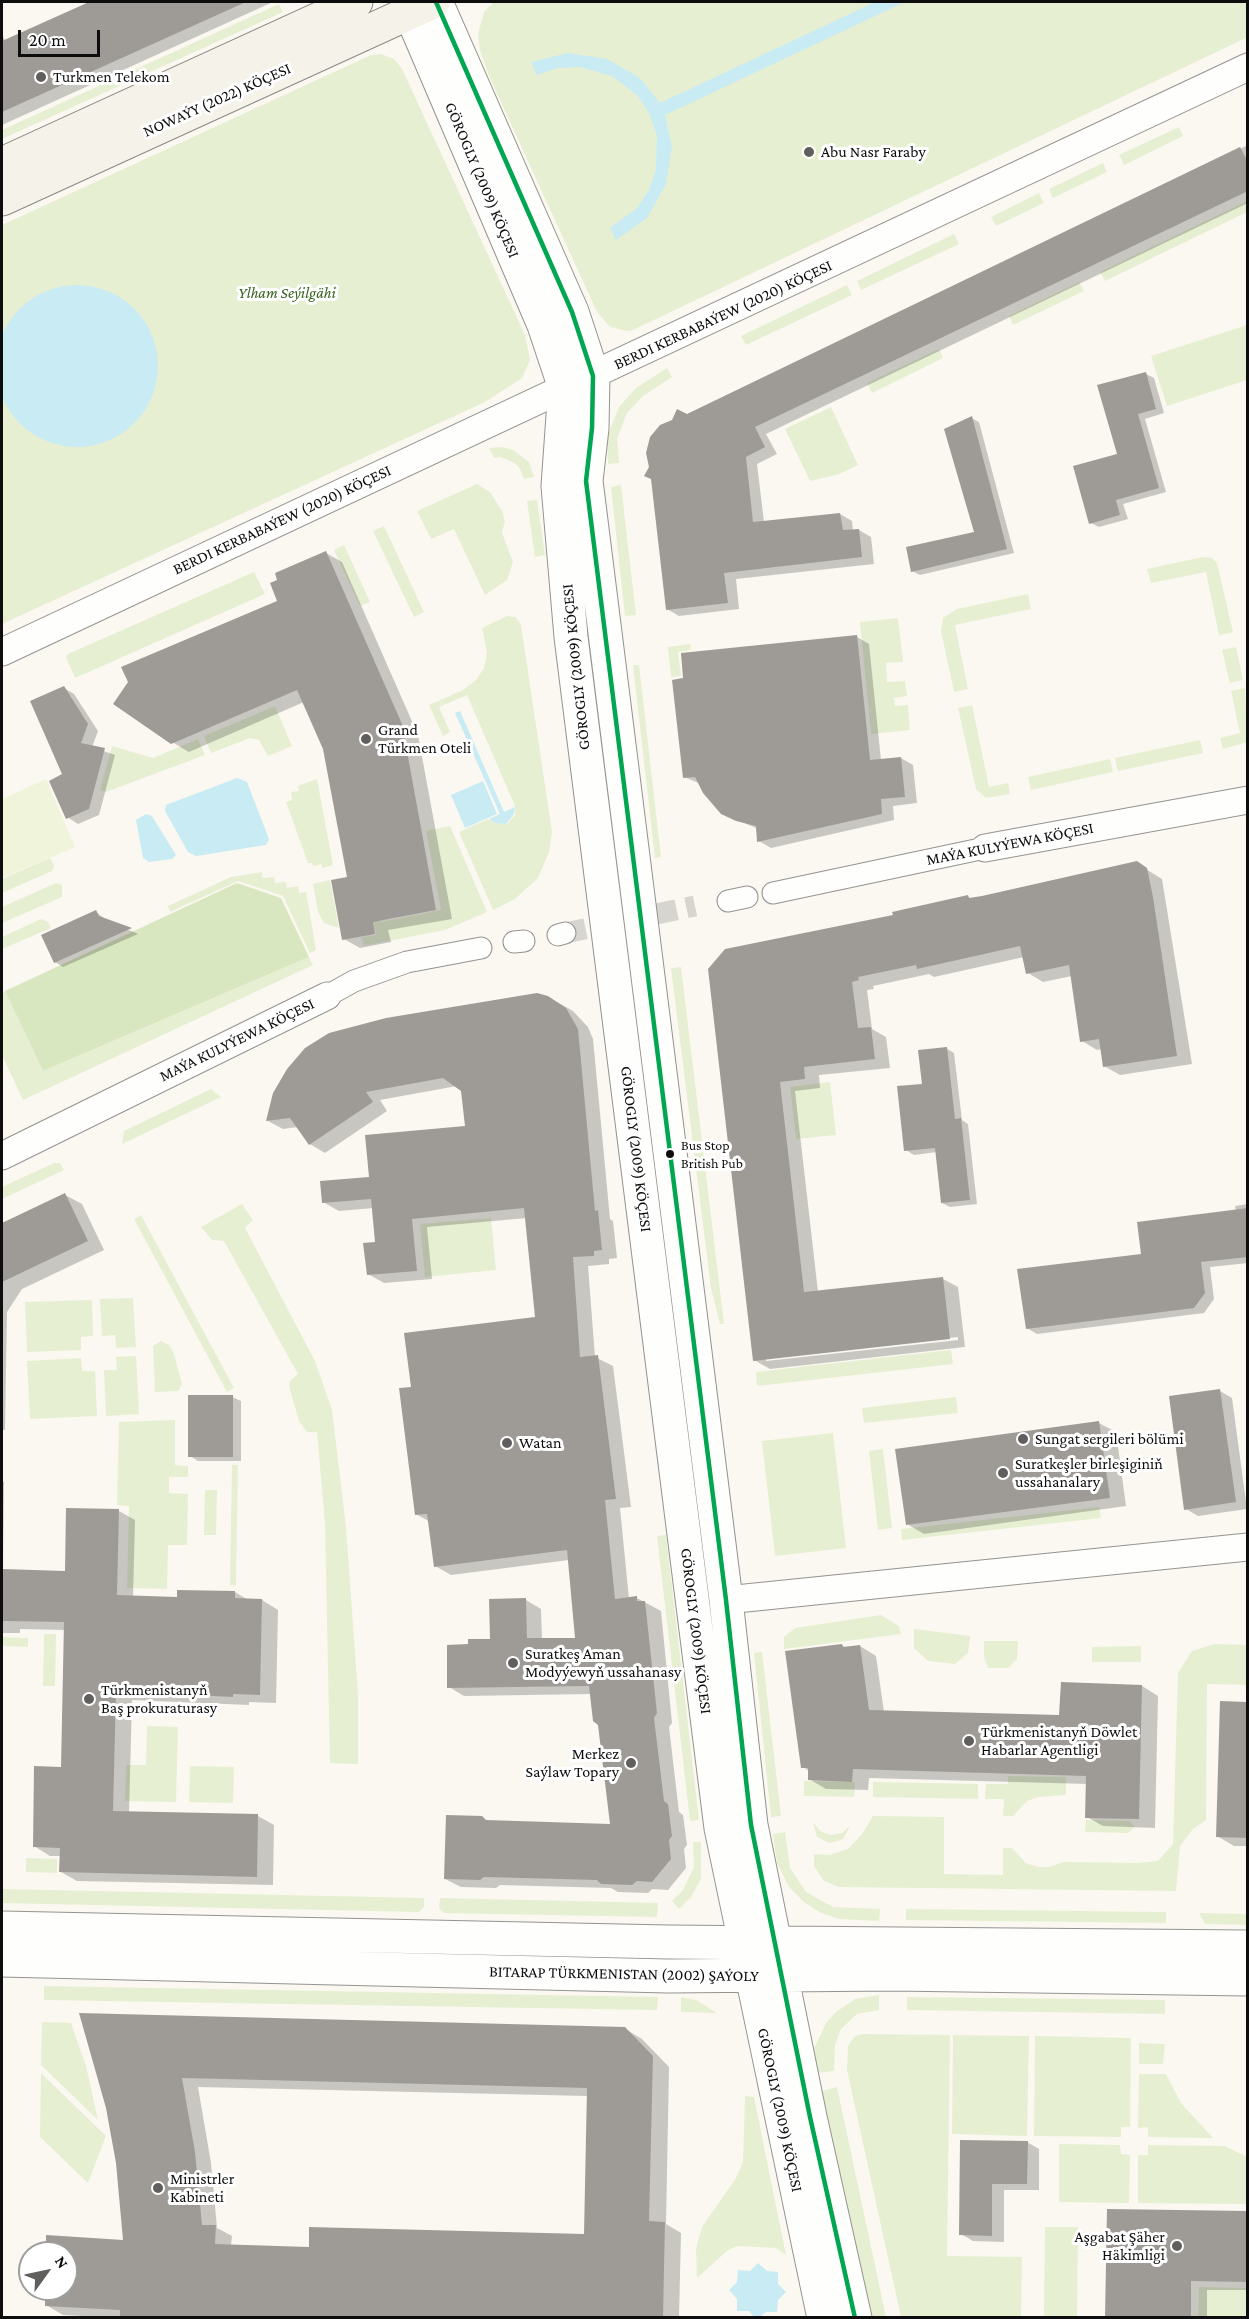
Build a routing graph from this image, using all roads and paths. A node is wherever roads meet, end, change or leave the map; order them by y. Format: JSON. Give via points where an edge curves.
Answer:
{"nodes":[{"id":1,"x":356,"y":2,"type":"edge"},
{"id":2,"x":421,"y":5,"type":"edge"},
{"id":3,"x":1248,"y":67,"type":"edge"},
{"id":4,"x":2,"y":164,"type":"edge"},
{"id":5,"x":2,"y":199,"type":"edge"},
{"id":6,"x":579,"y":382,"type":"junction"},
{"id":7,"x":2,"y":652,"type":"edge"},
{"id":8,"x":1248,"y":800,"type":"edge"},
{"id":9,"x":985,"y":848,"type":"joint"},
{"id":10,"x":773,"y":893,"type":"dead end"},
{"id":11,"x":481,"y":948,"type":"dead end"},
{"id":12,"x":327,"y":996,"type":"joint"},
{"id":13,"x":2,"y":1156,"type":"edge"},
{"id":14,"x":1248,"y":1546,"type":"edge"},
{"id":15,"x":726,"y":1600,"type":"junction"},
{"id":16,"x":2,"y":1928,"type":"edge"},
{"id":17,"x":760,"y":1942,"type":"junction"},
{"id":18,"x":1248,"y":1947,"type":"edge"},
{"id":19,"x":2,"y":1960,"type":"edge"},
{"id":20,"x":766,"y":1975,"type":"junction"},
{"id":21,"x":1248,"y":1979,"type":"edge"},
{"id":22,"x":824,"y":2318,"type":"edge"},
{"id":23,"x":855,"y":2318,"type":"edge"}],
"edges":[{"from":1,"to":4,"type":"main road","name":"NOWAÝY (2022) KÖÇESI"},
{"from":2,"to":5,"type":"main road","name":"NOWAÝY (2022) KÖÇESI"},
{"from":2,"to":6,"type":"street","name":"GÖROGLY (2009) KÖÇESI","via":[[544,325]]},
{"from":3,"to":6,"type":"street","name":"BERDI KERBABAÝEW (2020) KÖÇESI"},
{"from":6,"to":7,"type":"street","name":"BERDI KERBABAÝEW (2020) KÖÇESI"},
{"from":6,"to":15,"type":"street","name":"GÖROGLY (2009) KÖÇESI","via":[[592,428],[586,481]]},
{"from":6,"to":17,"type":"street","name":"GÖROGLY (2009) KÖÇESI","via":[[558,486],[572,637],[721,1828]]},
{"from":8,"to":9,"type":"street","name":"MAÝA KULYÝEWA KÖÇESI"},
{"from":9,"to":10,"type":"street","name":"MAÝA KULYÝEWA KÖÇESI"},
{"from":11,"to":12,"type":"street","name":"MAÝA KULYÝEWA KÖÇESI","via":[[399,965],[354,981]]},
{"from":12,"to":13,"type":"street","name":"MAÝA KULYÝEWA KÖÇESI"},
{"from":14,"to":15,"type":"street"},
{"from":15,"to":17,"type":"street","name":"GÖROGLY (2009) KÖÇESI"},
{"from":16,"to":17,"type":"street","name":"BITARAP TÜRKMENISTAN (2002) ŞAÝOLY"},
{"from":17,"to":18,"type":"street","name":"BITARAP TÜRKMENISTAN (2002) ŞAÝOLY"},
{"from":17,"to":20,"type":"street","name":"GÖROGLY (2009) KÖÇESI"},
{"from":19,"to":20,"type":"street","name":"BITARAP TÜRKMENISTAN (2002) ŞAÝOLY"},
{"from":20,"to":21,"type":"street","name":"BITARAP TÜRKMENISTAN (2002) ŞAÝOLY"},
{"from":20,"to":22,"type":"street","name":"GÖROGLY (2009) KÖÇESI"},
{"from":20,"to":23,"type":"street","name":"GÖROGLY (2009) KÖÇESI"}]}
